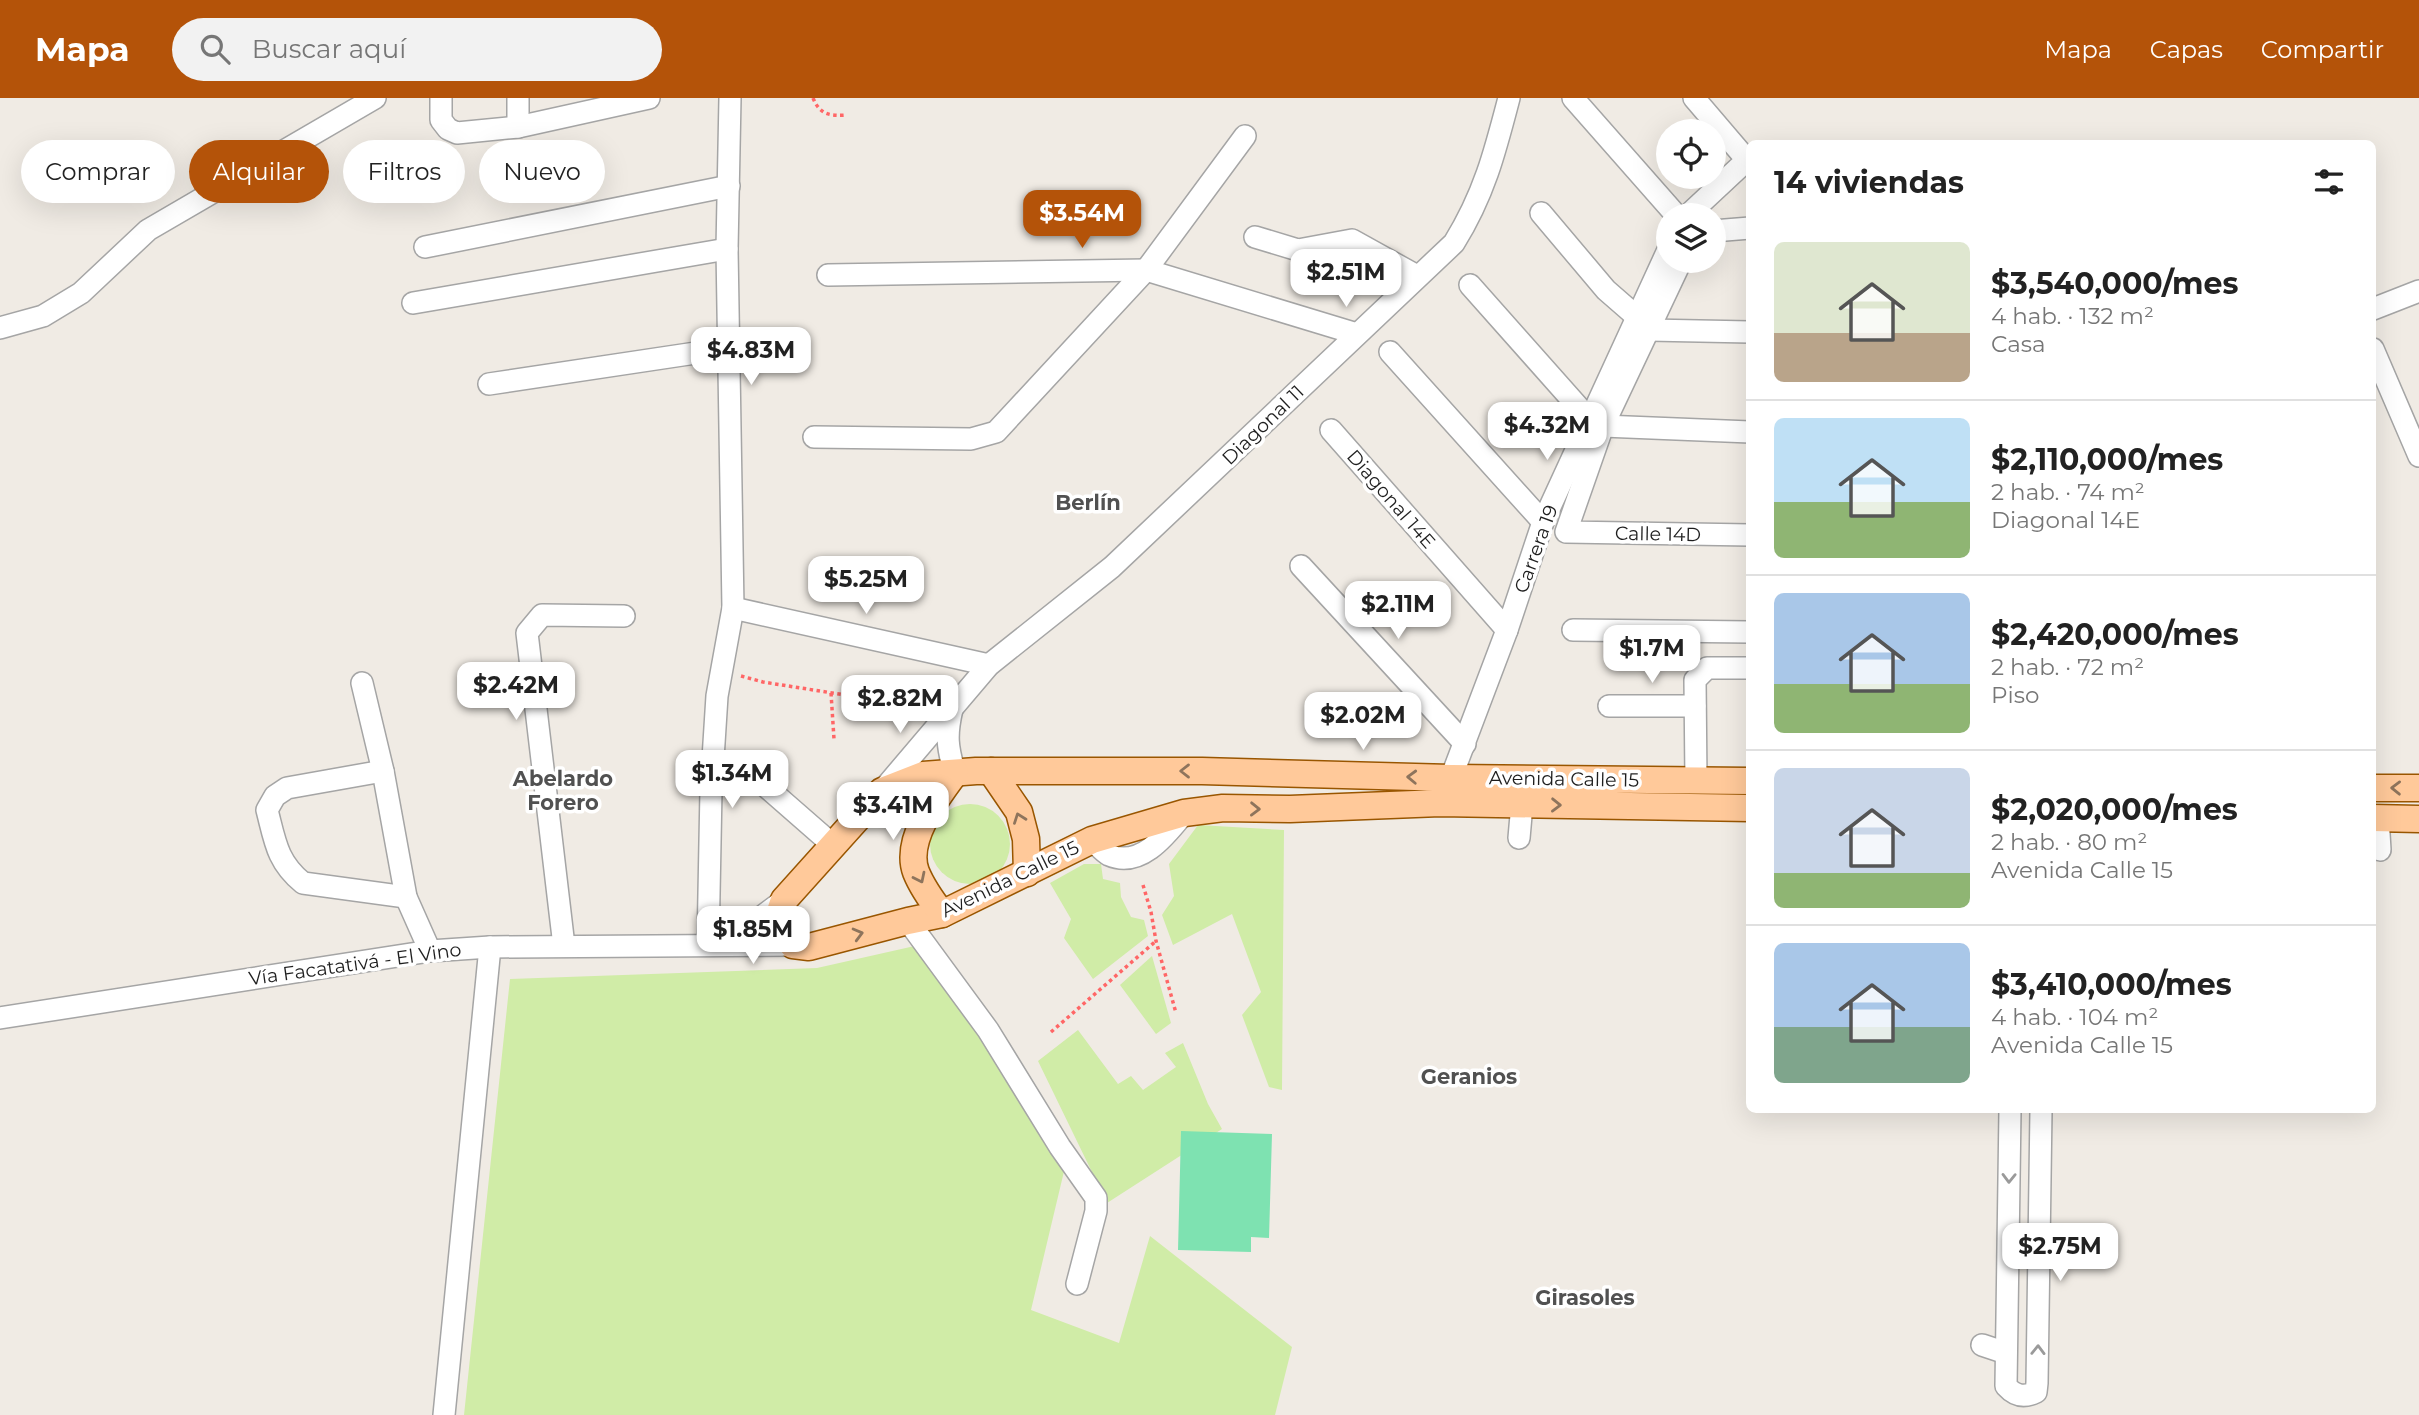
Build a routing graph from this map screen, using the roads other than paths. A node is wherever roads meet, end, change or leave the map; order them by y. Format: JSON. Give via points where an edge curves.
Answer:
{"nodes":[{"id":1,"x":375,"y":98,"type":"edge"},
{"id":2,"x":441,"y":98,"type":"edge"},
{"id":3,"x":518,"y":98,"type":"edge"},
{"id":4,"x":649,"y":98,"type":"edge"},
{"id":5,"x":730,"y":98,"type":"edge"},
{"id":6,"x":1509,"y":98,"type":"edge"},
{"id":7,"x":1573,"y":98,"type":"edge"},
{"id":8,"x":1694,"y":98,"type":"edge"},
{"id":9,"x":607,"y":103,"type":"edge"},
{"id":10,"x":518,"y":127,"type":"junction"},
{"id":11,"x":1245,"y":136,"type":"dead end"},
{"id":12,"x":1746,"y":159,"type":"edge"},
{"id":13,"x":1746,"y":161,"type":"edge"},
{"id":14,"x":729,"y":186,"type":"junction"},
{"id":15,"x":1665,"y":203,"type":"edge"},
{"id":16,"x":1701,"y":203,"type":"edge"},
{"id":17,"x":1541,"y":213,"type":"dead end"},
{"id":18,"x":1746,"y":228,"type":"edge"},
{"id":19,"x":1726,"y":230,"type":"edge"},
{"id":20,"x":1255,"y":237,"type":"dead end"},
{"id":21,"x":425,"y":247,"type":"dead end"},
{"id":22,"x":727,"y":248,"type":"junction"},
{"id":23,"x":1146,"y":270,"type":"junction"},
{"id":24,"x":1660,"y":273,"type":"edge"},
{"id":25,"x":1674,"y":273,"type":"edge"},
{"id":26,"x":828,"y":275,"type":"dead end"},
{"id":27,"x":1417,"y":276,"type":"junction"},
{"id":28,"x":1470,"y":285,"type":"dead end"},
{"id":29,"x":2419,"y":291,"type":"edge"},
{"id":30,"x":413,"y":303,"type":"dead end"},
{"id":31,"x":2376,"y":308,"type":"edge"},
{"id":32,"x":1643,"y":323,"type":"junction"},
{"id":33,"x":0,"y":328,"type":"edge"},
{"id":34,"x":1746,"y":332,"type":"edge"},
{"id":35,"x":1357,"y":334,"type":"junction"},
{"id":36,"x":729,"y":348,"type":"junction"},
{"id":37,"x":1390,"y":352,"type":"dead end"},
{"id":38,"x":2376,"y":356,"type":"edge"},
{"id":39,"x":489,"y":384,"type":"dead end"},
{"id":40,"x":1596,"y":423,"type":"junction"},
{"id":41,"x":1331,"y":430,"type":"dead end"},
{"id":42,"x":1746,"y":432,"type":"edge"},
{"id":43,"x":814,"y":437,"type":"dead end"},
{"id":44,"x":2419,"y":456,"type":"edge"},
{"id":45,"x":1543,"y":522,"type":"junction"},
{"id":46,"x":1746,"y":535,"type":"edge"},
{"id":47,"x":1301,"y":566,"type":"dead end"},
{"id":48,"x":733,"y":608,"type":"junction"},
{"id":49,"x":624,"y":615,"type":"dead end"},
{"id":50,"x":1507,"y":630,"type":"junction"},
{"id":51,"x":1573,"y":630,"type":"dead end"},
{"id":52,"x":1746,"y":632,"type":"edge"},
{"id":53,"x":989,"y":665,"type":"junction"},
{"id":54,"x":1746,"y":668,"type":"edge"},
{"id":55,"x":362,"y":682,"type":"dead end"},
{"id":56,"x":1609,"y":706,"type":"dead end"},
{"id":57,"x":1695,"y":706,"type":"junction"},
{"id":58,"x":952,"y":707,"type":"junction"},
{"id":59,"x":1465,"y":744,"type":"junction"},
{"id":60,"x":383,"y":771,"type":"junction"},
{"id":61,"x":991,"y":771,"type":"junction"},
{"id":62,"x":954,"y":773,"type":"junction"},
{"id":63,"x":1451,"y":778,"type":"junction"},
{"id":64,"x":755,"y":781,"type":"dead end"},
{"id":65,"x":1696,"y":781,"type":"junction"},
{"id":66,"x":1746,"y":781,"type":"edge"},
{"id":67,"x":2376,"y":788,"type":"edge"},
{"id":68,"x":2419,"y":788,"type":"edge"},
{"id":69,"x":882,"y":791,"type":"junction"},
{"id":70,"x":1522,"y":804,"type":"junction"},
{"id":71,"x":1746,"y":808,"type":"edge"},
{"id":72,"x":2376,"y":818,"type":"edge"},
{"id":73,"x":2419,"y":819,"type":"edge"},
{"id":74,"x":1519,"y":838,"type":"dead end"},
{"id":75,"x":834,"y":846,"type":"junction"},
{"id":76,"x":2380,"y":850,"type":"dead end"},
{"id":77,"x":1027,"y":873,"type":"junction"},
{"id":78,"x":406,"y":897,"type":"junction"},
{"id":79,"x":784,"y":901,"type":"junction"},
{"id":80,"x":942,"y":915,"type":"junction"},
{"id":81,"x":908,"y":920,"type":"junction"},
{"id":82,"x":710,"y":945,"type":"junction"},
{"id":83,"x":793,"y":945,"type":"junction"},
{"id":84,"x":564,"y":946,"type":"junction"},
{"id":85,"x":490,"y":947,"type":"junction"},
{"id":86,"x":430,"y":951,"type":"junction"},
{"id":87,"x":0,"y":1018,"type":"edge"},
{"id":88,"x":2010,"y":1113,"type":"edge"},
{"id":89,"x":2041,"y":1113,"type":"edge"},
{"id":90,"x":1077,"y":1284,"type":"dead end"},
{"id":91,"x":1982,"y":1345,"type":"dead end"},
{"id":92,"x":2006,"y":1353,"type":"junction"},
{"id":93,"x":444,"y":1415,"type":"edge"}],
"edges":[{"from":1,"to":33,"type":"street","via":[[148,230],[81,293],[43,316]]},
{"from":2,"to":10,"type":"street","via":[[441,120],[457,134]]},
{"from":3,"to":10,"type":"street"},
{"from":4,"to":9,"type":"street"},
{"from":5,"to":14,"type":"street"},
{"from":6,"to":27,"type":"street","name":"Diagonal 11","via":[[1487,181],[1470,218],[1454,243]]},
{"from":7,"to":15,"type":"street"},
{"from":8,"to":12,"type":"street"},
{"from":9,"to":10,"type":"street"},
{"from":11,"to":23,"type":"street"},
{"from":13,"to":16,"type":"street"},
{"from":14,"to":21,"type":"street"},
{"from":14,"to":22,"type":"street"},
{"from":17,"to":32,"type":"street","via":[[1606,290]]},
{"from":18,"to":19,"type":"street"},
{"from":20,"to":27,"type":"street","via":[[1298,250],[1352,240]]},
{"from":22,"to":30,"type":"street"},
{"from":22,"to":36,"type":"street"},
{"from":23,"to":26,"type":"street"},
{"from":23,"to":35,"type":"street"},
{"from":23,"to":43,"type":"street","via":[[996,432],[971,439]]},
{"from":24,"to":32,"type":"street"},
{"from":25,"to":32,"type":"street"},
{"from":27,"to":35,"type":"street","name":"Diagonal 11"},
{"from":28,"to":40,"type":"street"},
{"from":29,"to":31,"type":"street"},
{"from":32,"to":34,"type":"street"},
{"from":32,"to":40,"type":"street"},
{"from":35,"to":53,"type":"street","name":"Diagonal 11","via":[[1112,567]]},
{"from":36,"to":39,"type":"street"},
{"from":36,"to":48,"type":"street"},
{"from":37,"to":45,"type":"street"},
{"from":38,"to":44,"type":"street"},
{"from":40,"to":42,"type":"street"},
{"from":40,"to":45,"type":"street","name":"Carrera 19"},
{"from":40,"to":46,"type":"street","name":"Calle 14D","via":[[1566,532]]},
{"from":41,"to":50,"type":"street","name":"Diagonal 14E"},
{"from":45,"to":50,"type":"street","name":"Carrera 19"},
{"from":47,"to":59,"type":"street"},
{"from":48,"to":53,"type":"street"},
{"from":48,"to":82,"type":"street","via":[[717,696]]},
{"from":49,"to":84,"type":"street","via":[[542,615],[527,633]]},
{"from":50,"to":59,"type":"street","name":"Carrera 19"},
{"from":51,"to":52,"type":"street"},
{"from":53,"to":58,"type":"street","name":"Diagonal 11"},
{"from":54,"to":57,"type":"street","via":[[1707,668],[1700,673],[1695,680]]},
{"from":55,"to":60,"type":"street"},
{"from":56,"to":57,"type":"street"},
{"from":57,"to":65,"type":"street"},
{"from":58,"to":62,"type":"street","via":[[946,734]]},
{"from":58,"to":69,"type":"street","name":"Diagonal 11"},
{"from":59,"to":63,"type":"street","name":"Carrera 19"},
{"from":60,"to":78,"type":"street"},
{"from":60,"to":78,"type":"street","via":[[287,788],[267,810],[279,856],[303,883]]},
{"from":61,"to":62,"type":"main road","name":"Avenida Calle 15"},
{"from":63,"to":61,"type":"main road","name":"Avenida Calle 15","one_way":true},
{"from":77,"to":61,"type":"main road","one_way":true,"via":[[1019,812]]},
{"from":62,"to":69,"type":"main road","name":"Avenida Calle 15","via":[[923,775]]},
{"from":62,"to":80,"type":"main road","one_way":true,"via":[[928,811],[915,851],[915,869]]},
{"from":63,"to":65,"type":"main road","name":"Avenida Calle 15"},
{"from":64,"to":75,"type":"street"},
{"from":65,"to":66,"type":"main road","name":"Avenida Calle 15"},
{"from":68,"to":67,"type":"main road","one_way":true},
{"from":69,"to":75,"type":"main road","name":"Avenida Calle 15"},
{"from":70,"to":71,"type":"main road","name":"Avenida Calle 15","one_way":true},
{"from":70,"to":74,"type":"street"},
{"from":77,"to":70,"type":"main road","name":"Avenida Calle 15","one_way":true,"via":[[1092,840],[1184,813],[1223,808]]},
{"from":72,"to":73,"type":"main road"},
{"from":72,"to":76,"type":"street"},
{"from":75,"to":79,"type":"main road","name":"Avenida Calle 15"},
{"from":77,"to":80,"type":"main road","name":"Avenida Calle 15"},
{"from":78,"to":86,"type":"street"},
{"from":79,"to":82,"type":"street"},
{"from":79,"to":83,"type":"main road","via":[[778,918],[780,930]]},
{"from":80,"to":81,"type":"main road","name":"Avenida Calle 15"},
{"from":83,"to":81,"type":"main road","name":"Avenida Calle 15","one_way":true,"via":[[810,947]]},
{"from":81,"to":90,"type":"street","via":[[988,1030],[1096,1198]]},
{"from":82,"to":83,"type":"street","name":"Vía Facatativá - El Vino"},
{"from":82,"to":84,"type":"street","name":"Vía Facatativá - El Vino"},
{"from":84,"to":85,"type":"street","name":"Vía Facatativá - El Vino"},
{"from":85,"to":86,"type":"street","name":"Vía Facatativá - El Vino"},
{"from":85,"to":93,"type":"street"},
{"from":86,"to":87,"type":"street","name":"Vía Facatativá - El Vino"},
{"from":88,"to":92,"type":"street","one_way":true},
{"from":92,"to":89,"type":"street","one_way":true,"via":[[2006,1386],[2027,1397],[2036,1392]]},
{"from":91,"to":92,"type":"street"}]}
